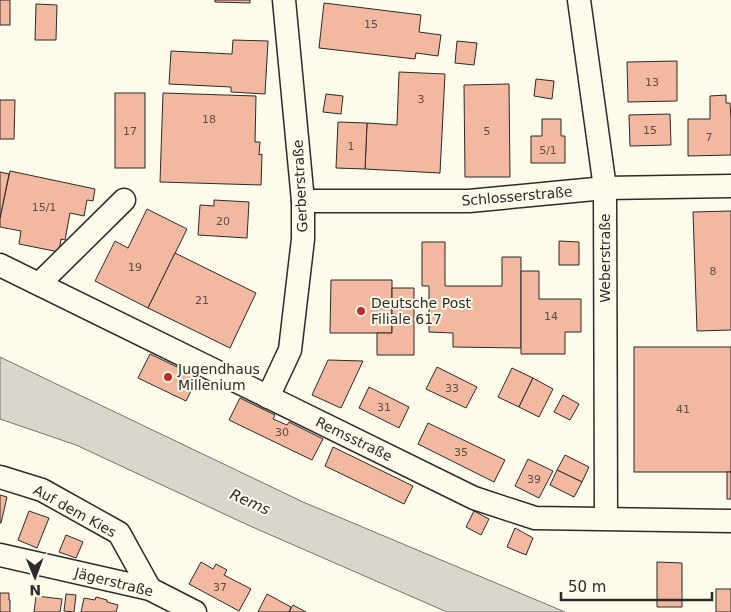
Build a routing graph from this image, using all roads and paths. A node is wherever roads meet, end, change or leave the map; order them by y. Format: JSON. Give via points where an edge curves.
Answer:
{"nodes":[{"id":1,"x":284,"y":0,"type":"edge"},
{"id":2,"x":579,"y":0,"type":"edge"},
{"id":3,"x":731,"y":186,"type":"edge"},
{"id":4,"x":605,"y":188,"type":"junction"},
{"id":5,"x":124,"y":200,"type":"dead end"},
{"id":6,"x":303,"y":201,"type":"junction"},
{"id":7,"x":0,"y":266,"type":"edge"},
{"id":8,"x":39,"y":284,"type":"junction"},
{"id":9,"x":268,"y":397,"type":"junction"},
{"id":10,"x":0,"y":477,"type":"edge"},
{"id":11,"x":606,"y":518,"type":"junction"},
{"id":12,"x":731,"y":521,"type":"edge"},
{"id":13,"x":0,"y":555,"type":"edge"},
{"id":14,"x":150,"y":589,"type":"junction"},
{"id":15,"x":195,"y":612,"type":"edge"}],
"edges":[{"from":1,"to":6,"type":"street","name":"Gerberstraße"},
{"from":2,"to":4,"type":"street","name":"Weberstraße"},
{"from":3,"to":4,"type":"street","name":"Schlosserstraße"},
{"from":4,"to":6,"type":"street","name":"Schlosserstraße","via":[[469,201]]},
{"from":4,"to":11,"type":"street","name":"Weberstraße"},
{"from":5,"to":8,"type":"street"},
{"from":6,"to":9,"type":"street","name":"Gerberstraße","via":[[303,239],[290,350]]},
{"from":7,"to":8,"type":"street","name":"Remsstraße"},
{"from":8,"to":9,"type":"street","name":"Remsstraße"},
{"from":9,"to":11,"type":"street","name":"Remsstraße","via":[[474,498],[535,518]]},
{"from":10,"to":14,"type":"street","name":"Auf dem Kies","via":[[42,490],[119,533]]},
{"from":11,"to":12,"type":"street","name":"Remsstraße"},
{"from":13,"to":14,"type":"street","name":"Jägerstraße"},
{"from":14,"to":15,"type":"street","name":"Jägerstraße"}]}
